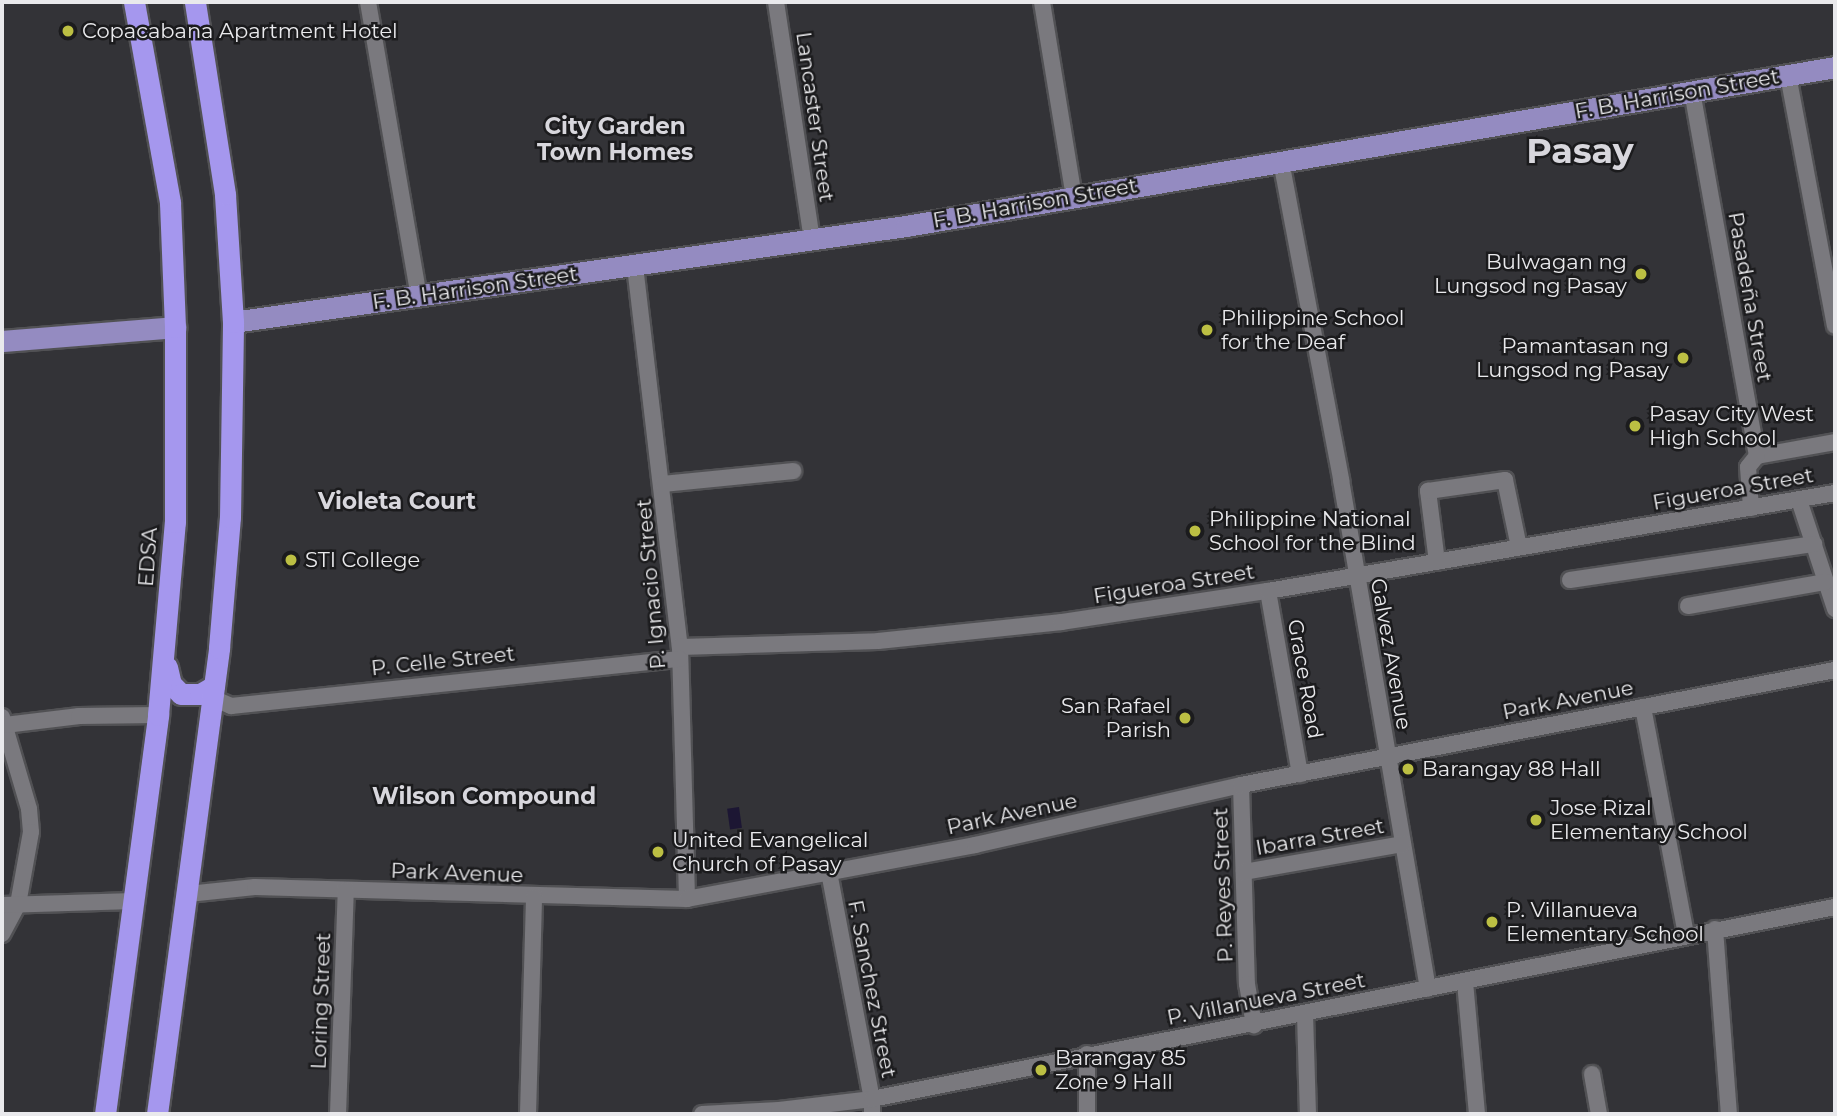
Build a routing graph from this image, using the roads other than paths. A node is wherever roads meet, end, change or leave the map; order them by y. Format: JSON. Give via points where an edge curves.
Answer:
{"nodes":[{"id":1,"x":134,"y":2,"type":"edge"},
{"id":2,"x":195,"y":2,"type":"edge"},
{"id":3,"x":368,"y":2,"type":"edge"},
{"id":4,"x":776,"y":2,"type":"edge"},
{"id":5,"x":1042,"y":2,"type":"edge"},
{"id":6,"x":1835,"y":67,"type":"edge"},
{"id":7,"x":1788,"y":75,"type":"junction"},
{"id":8,"x":1692,"y":91,"type":"junction"},
{"id":9,"x":1281,"y":161,"type":"junction"},
{"id":10,"x":1074,"y":197,"type":"junction"},
{"id":11,"x":812,"y":239,"type":"junction"},
{"id":12,"x":635,"y":266,"type":"junction"},
{"id":13,"x":419,"y":296,"type":"junction"},
{"id":14,"x":233,"y":323,"type":"junction"},
{"id":15,"x":1835,"y":326,"type":"edge"},
{"id":16,"x":175,"y":327,"type":"junction"},
{"id":17,"x":2,"y":341,"type":"edge"},
{"id":18,"x":1835,"y":442,"type":"edge"},
{"id":19,"x":1757,"y":456,"type":"junction"},
{"id":20,"x":793,"y":471,"type":"dead end"},
{"id":21,"x":663,"y":484,"type":"junction"},
{"id":22,"x":1835,"y":494,"type":"edge"},
{"id":23,"x":1799,"y":500,"type":"junction"},
{"id":24,"x":1751,"y":508,"type":"junction"},
{"id":25,"x":1814,"y":544,"type":"junction"},
{"id":26,"x":1519,"y":547,"type":"junction"},
{"id":27,"x":1437,"y":562,"type":"junction"},
{"id":28,"x":1356,"y":576,"type":"junction"},
{"id":29,"x":1570,"y":580,"type":"dead end"},
{"id":30,"x":1826,"y":582,"type":"junction"},
{"id":31,"x":1268,"y":591,"type":"junction"},
{"id":32,"x":1688,"y":606,"type":"dead end"},
{"id":33,"x":1835,"y":609,"type":"edge"},
{"id":34,"x":166,"y":644,"type":"junction"},
{"id":35,"x":680,"y":653,"type":"junction"},
{"id":36,"x":1835,"y":670,"type":"edge"},
{"id":37,"x":214,"y":692,"type":"junction"},
{"id":38,"x":1643,"y":707,"type":"junction"},
{"id":39,"x":158,"y":715,"type":"junction"},
{"id":40,"x":3,"y":721,"type":"edge"},
{"id":41,"x":1388,"y":758,"type":"junction"},
{"id":42,"x":1300,"y":774,"type":"junction"},
{"id":43,"x":1241,"y":785,"type":"junction"},
{"id":44,"x":1404,"y":844,"type":"junction"},
{"id":45,"x":829,"y":872,"type":"junction"},
{"id":46,"x":1244,"y":872,"type":"junction"},
{"id":47,"x":346,"y":890,"type":"junction"},
{"id":48,"x":188,"y":894,"type":"junction"},
{"id":49,"x":534,"y":897,"type":"junction"},
{"id":50,"x":687,"y":899,"type":"junction"},
{"id":51,"x":134,"y":901,"type":"junction"},
{"id":52,"x":10,"y":904,"type":"edge"},
{"id":53,"x":1835,"y":910,"type":"edge"},
{"id":54,"x":1715,"y":929,"type":"junction"},
{"id":55,"x":2,"y":934,"type":"edge"},
{"id":56,"x":1686,"y":935,"type":"junction"},
{"id":57,"x":1465,"y":982,"type":"junction"},
{"id":58,"x":1428,"y":989,"type":"junction"},
{"id":59,"x":1305,"y":1014,"type":"junction"},
{"id":60,"x":1254,"y":1025,"type":"junction"},
{"id":61,"x":1087,"y":1054,"type":"junction"},
{"id":62,"x":1592,"y":1074,"type":"dead end"},
{"id":63,"x":872,"y":1107,"type":"edge"},
{"id":64,"x":105,"y":1114,"type":"edge"},
{"id":65,"x":157,"y":1114,"type":"edge"},
{"id":66,"x":338,"y":1114,"type":"edge"},
{"id":67,"x":528,"y":1114,"type":"edge"},
{"id":68,"x":702,"y":1114,"type":"edge"},
{"id":69,"x":1087,"y":1114,"type":"edge"},
{"id":70,"x":1308,"y":1114,"type":"edge"},
{"id":71,"x":1476,"y":1114,"type":"edge"},
{"id":72,"x":1599,"y":1114,"type":"edge"},
{"id":73,"x":1729,"y":1114,"type":"edge"}],
"edges":[{"from":1,"to":16,"type":"highway","name":"EDSA","via":[[170,202]]},
{"from":2,"to":14,"type":"highway","via":[[225,194]]},
{"from":3,"to":13,"type":"street"},
{"from":4,"to":11,"type":"street","name":"Lancaster Street"},
{"from":5,"to":10,"type":"street"},
{"from":6,"to":7,"type":"main road","name":"F. B. Harrison Street"},
{"from":7,"to":8,"type":"main road","name":"F. B. Harrison Street"},
{"from":7,"to":15,"type":"street"},
{"from":8,"to":9,"type":"main road","name":"F. B. Harrison Street"},
{"from":8,"to":19,"type":"street","name":"Pasadeña Street"},
{"from":9,"to":10,"type":"main road","name":"F. B. Harrison Street"},
{"from":9,"to":28,"type":"street","name":"Galvez Avenue"},
{"from":10,"to":11,"type":"main road","name":"F. B. Harrison Street"},
{"from":11,"to":12,"type":"main road","name":"F. B. Harrison Street"},
{"from":12,"to":13,"type":"main road","name":"F. B. Harrison Street"},
{"from":12,"to":21,"type":"street","name":"P. Ignacio Street"},
{"from":13,"to":14,"type":"main road","name":"F. B. Harrison Street"},
{"from":14,"to":37,"type":"highway","via":[[226,596]]},
{"from":16,"to":17,"type":"main road"},
{"from":16,"to":34,"type":"highway","name":"EDSA","via":[[175,522]]},
{"from":18,"to":19,"type":"street"},
{"from":19,"to":24,"type":"street","name":"Pasadeña Street","via":[[1748,467]]},
{"from":20,"to":21,"type":"street"},
{"from":21,"to":35,"type":"street","name":"P. Ignacio Street"},
{"from":22,"to":23,"type":"street","name":"Figueroa Street"},
{"from":23,"to":24,"type":"street","name":"Figueroa Street"},
{"from":23,"to":25,"type":"street"},
{"from":24,"to":26,"type":"street","name":"Figueroa Street"},
{"from":25,"to":29,"type":"street"},
{"from":25,"to":30,"type":"street"},
{"from":26,"to":27,"type":"street","name":"Figueroa Street"},
{"from":26,"to":27,"type":"street","via":[[1505,480],[1428,491]]},
{"from":27,"to":28,"type":"street","name":"Figueroa Street"},
{"from":28,"to":31,"type":"street","name":"Figueroa Street"},
{"from":28,"to":41,"type":"street","name":"Galvez Avenue"},
{"from":30,"to":32,"type":"street"},
{"from":30,"to":33,"type":"street"},
{"from":31,"to":35,"type":"street","name":"Figueroa Street","via":[[948,635]]},
{"from":31,"to":42,"type":"street","name":"Grace Road"},
{"from":34,"to":37,"type":"highway","via":[[168,675],[175,691],[193,695]]},
{"from":34,"to":39,"type":"highway","name":"EDSA"},
{"from":35,"to":37,"type":"street","name":"P. Celle Street","via":[[231,706]]},
{"from":35,"to":50,"type":"street","name":"P. Ignacio Street"},
{"from":36,"to":38,"type":"street","name":"Park Avenue"},
{"from":37,"to":48,"type":"highway"},
{"from":38,"to":41,"type":"street","name":"Park Avenue"},
{"from":38,"to":56,"type":"street"},
{"from":39,"to":40,"type":"street"},
{"from":39,"to":51,"type":"highway","name":"EDSA"},
{"from":40,"to":52,"type":"street","via":[[30,810],[31,832]]},
{"from":41,"to":42,"type":"street","name":"Park Avenue"},
{"from":41,"to":44,"type":"street","name":"Galvez Avenue"},
{"from":42,"to":43,"type":"street","name":"Park Avenue"},
{"from":43,"to":45,"type":"street","name":"Park Avenue","via":[[975,845]]},
{"from":43,"to":46,"type":"street","name":"P. Reyes Street"},
{"from":44,"to":46,"type":"street","name":"Ibarra Street"},
{"from":44,"to":58,"type":"street","name":"Galvez Avenue"},
{"from":45,"to":50,"type":"street","name":"Park Avenue"},
{"from":45,"to":63,"type":"street","name":"F. Sanchez Street"},
{"from":46,"to":60,"type":"street","name":"P. Reyes Street","via":[[1247,984]]},
{"from":47,"to":48,"type":"street","name":"Park Avenue","via":[[255,887]]},
{"from":47,"to":49,"type":"street","name":"Park Avenue"},
{"from":47,"to":66,"type":"street","name":"Loring Street"},
{"from":48,"to":65,"type":"highway"},
{"from":49,"to":50,"type":"street","name":"Park Avenue"},
{"from":49,"to":67,"type":"street"},
{"from":51,"to":52,"type":"street"},
{"from":51,"to":64,"type":"highway","name":"EDSA"},
{"from":52,"to":55,"type":"street"},
{"from":53,"to":54,"type":"street","name":"P. Villanueva Street"},
{"from":54,"to":56,"type":"street","name":"P. Villanueva Street"},
{"from":54,"to":73,"type":"street"},
{"from":56,"to":57,"type":"street","name":"P. Villanueva Street"},
{"from":57,"to":58,"type":"street","name":"P. Villanueva Street"},
{"from":57,"to":71,"type":"street"},
{"from":58,"to":59,"type":"street","name":"P. Villanueva Street"},
{"from":59,"to":60,"type":"street","name":"P. Villanueva Street"},
{"from":59,"to":70,"type":"street"},
{"from":60,"to":61,"type":"street","name":"P. Villanueva Street"},
{"from":61,"to":63,"type":"street","name":"P. Villanueva Street"},
{"from":61,"to":69,"type":"street"},
{"from":62,"to":72,"type":"street"},
{"from":63,"to":68,"type":"street","name":"P. Villanueva Street"}]}
